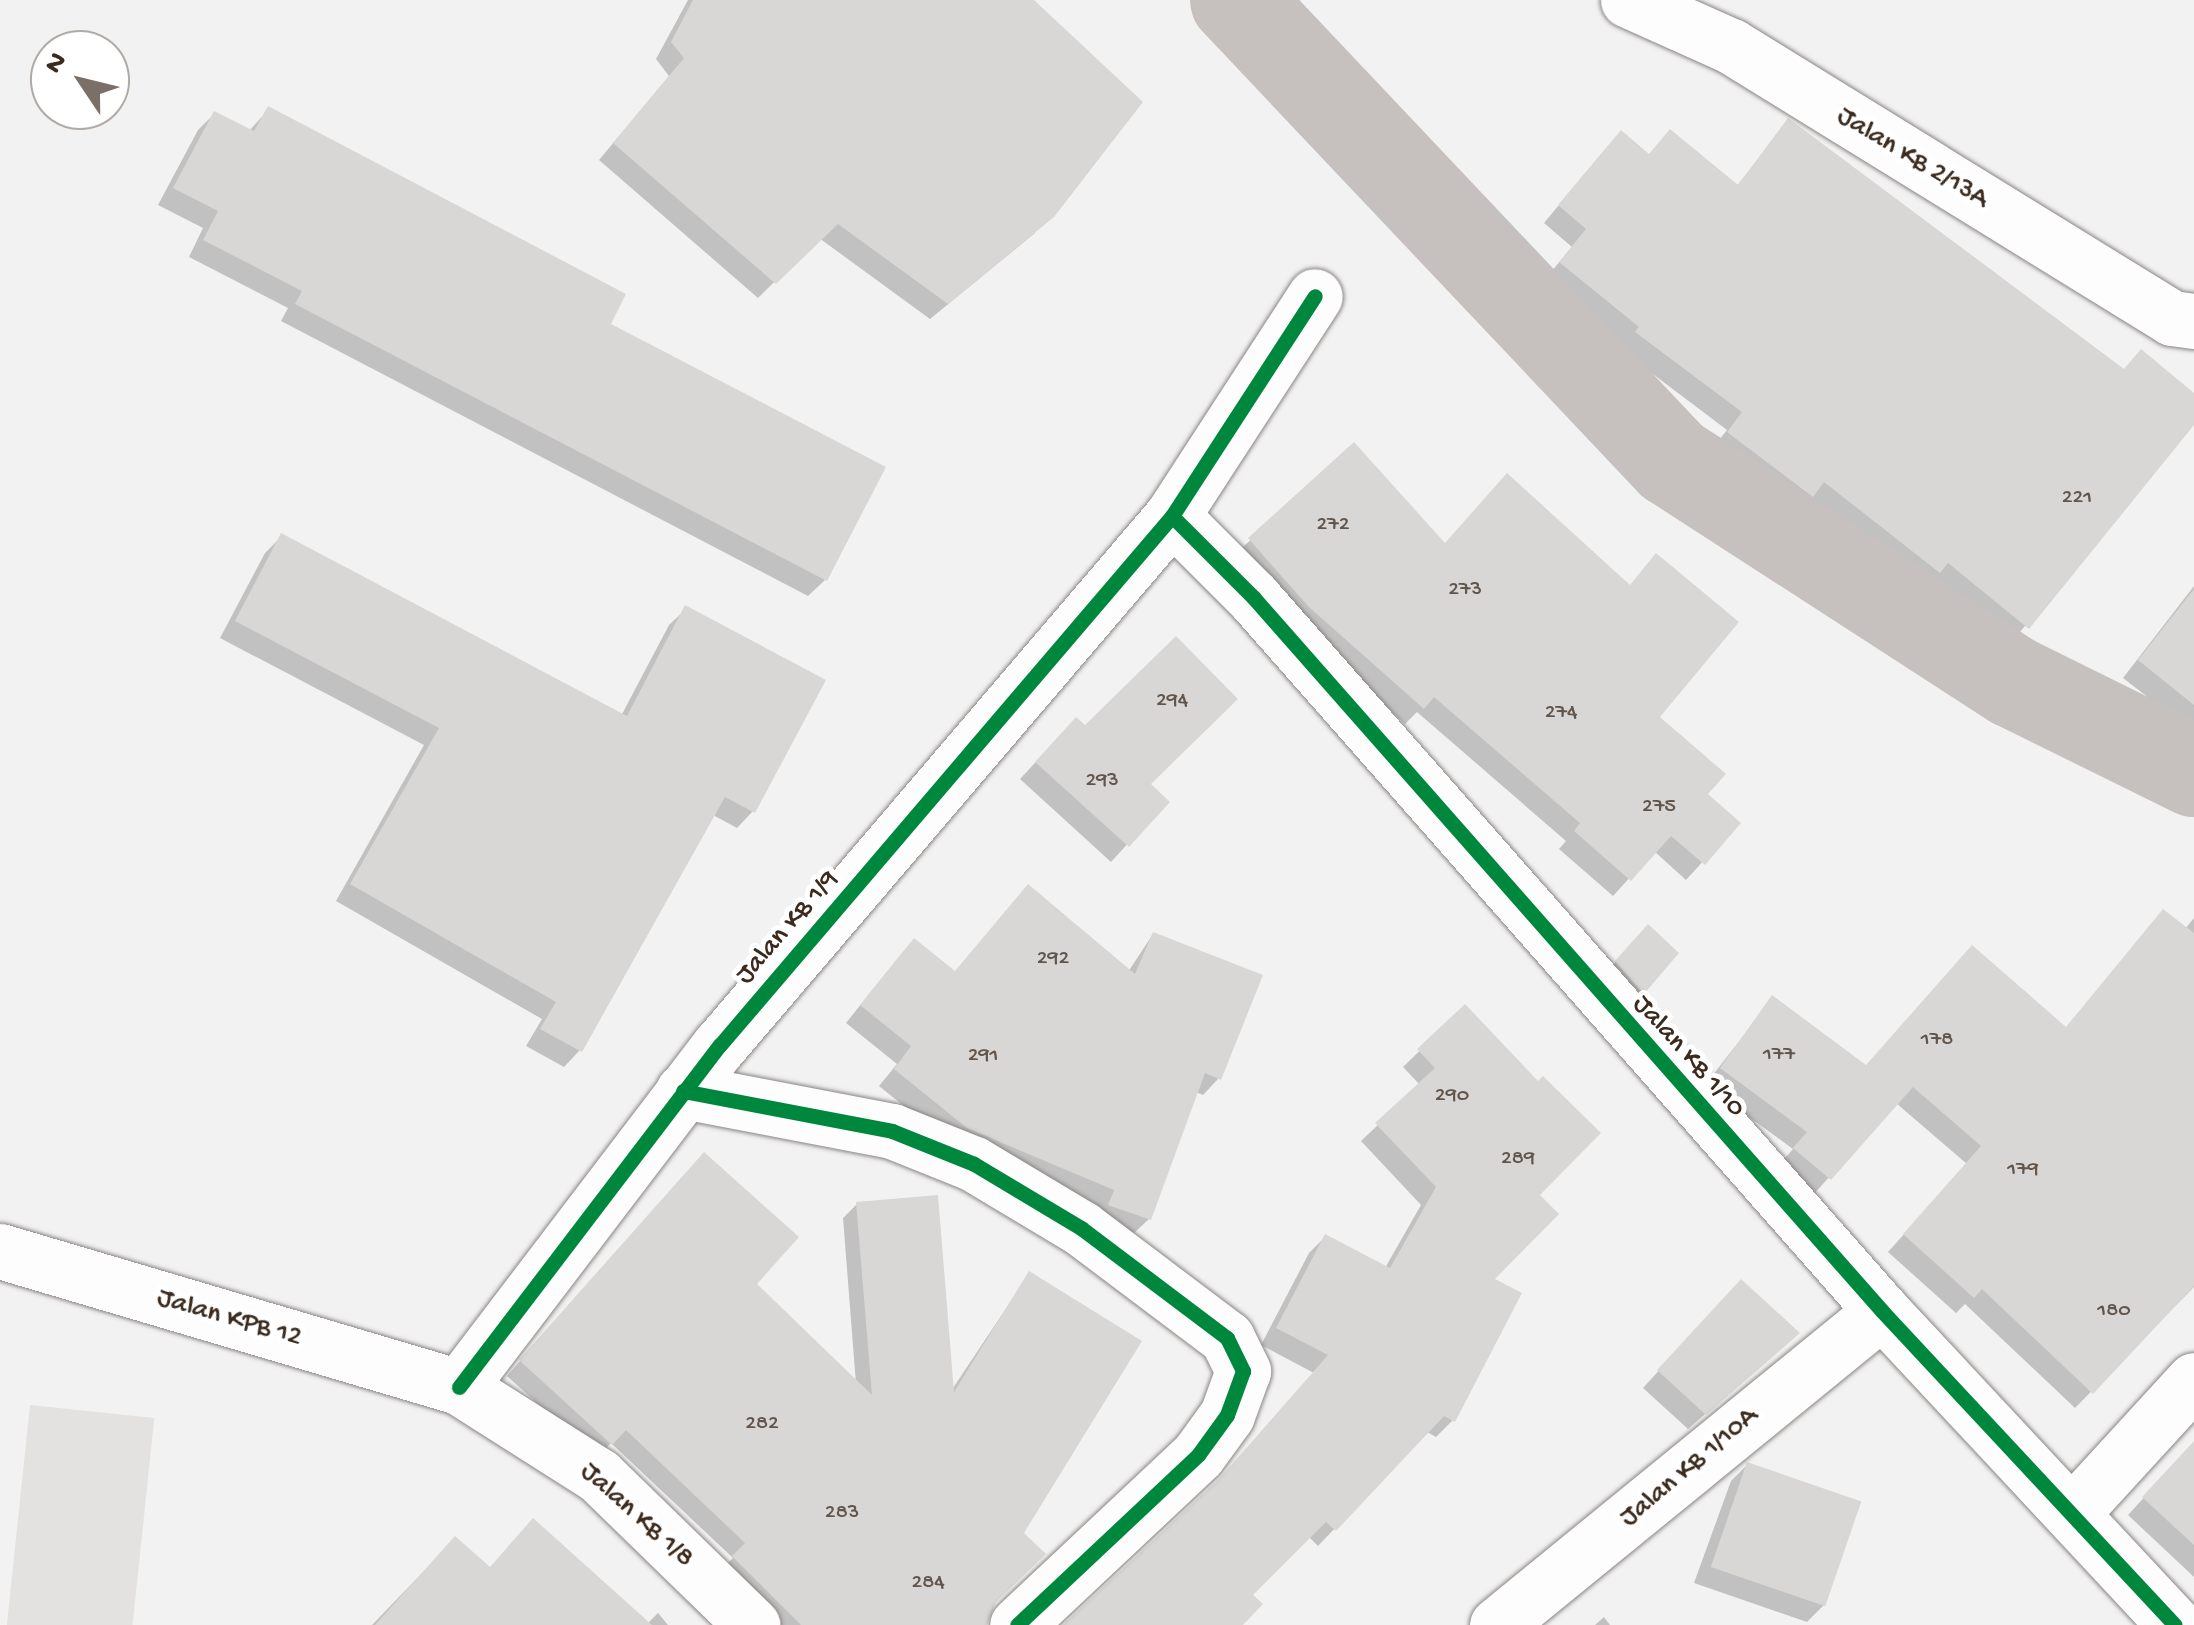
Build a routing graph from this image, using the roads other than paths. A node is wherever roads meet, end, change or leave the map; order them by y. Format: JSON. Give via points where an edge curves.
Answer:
{"nodes":[{"id":1,"x":1628,"y":0,"type":"edge"},
{"id":2,"x":1315,"y":296,"type":"dead end"},
{"id":3,"x":2194,"y":321,"type":"edge"},
{"id":4,"x":1172,"y":516,"type":"junction"},
{"id":5,"x":684,"y":1092,"type":"junction"},
{"id":6,"x":0,"y":1252,"type":"edge"},
{"id":7,"x":1882,"y":1311,"type":"junction"},
{"id":8,"x":2194,"y":1380,"type":"edge"},
{"id":9,"x":459,"y":1387,"type":"junction"},
{"id":10,"x":2072,"y":1513,"type":"junction"},
{"id":11,"x":752,"y":1625,"type":"edge"},
{"id":12,"x":1016,"y":1625,"type":"edge"},
{"id":13,"x":1497,"y":1625,"type":"edge"},
{"id":14,"x":2175,"y":1625,"type":"edge"}],
"edges":[{"from":1,"to":3,"type":"street","name":"Jalan KB 2/13A","via":[[1731,46],[2172,318]]},
{"from":2,"to":4,"type":"street","name":"Jalan KB 1/9"},
{"from":4,"to":5,"type":"street","name":"Jalan KB 1/9"},
{"from":4,"to":7,"type":"street","name":"Jalan KB 1/10","via":[[1253,597]]},
{"from":5,"to":9,"type":"street","name":"Jalan KB 1/9"},
{"from":5,"to":12,"type":"street","via":[[892,1131],[974,1164],[1081,1228],[1227,1338],[1244,1371],[1227,1415],[1198,1455]]},
{"from":6,"to":9,"type":"street","name":"Jalan KPB 12"},
{"from":7,"to":10,"type":"street","name":"Jalan KB 1/10"},
{"from":7,"to":13,"type":"street","name":"Jalan KB 1/10A"},
{"from":8,"to":10,"type":"street"},
{"from":9,"to":11,"type":"street","name":"Jalan KB 1/8","via":[[599,1476]]},
{"from":10,"to":14,"type":"street","name":"Jalan KB 1/10"}]}
